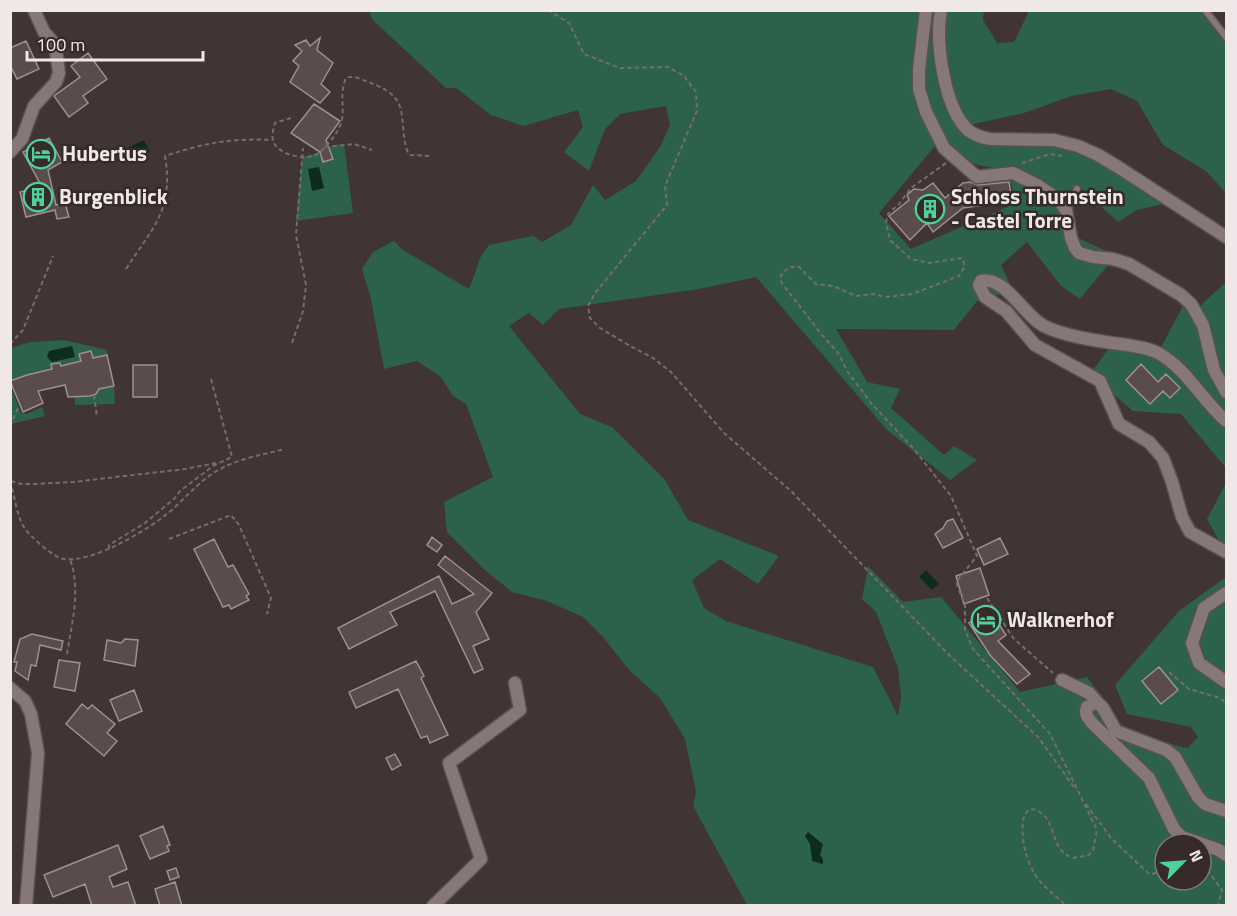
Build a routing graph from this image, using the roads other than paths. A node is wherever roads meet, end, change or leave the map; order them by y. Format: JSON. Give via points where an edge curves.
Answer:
{"nodes":[{"id":1,"x":34,"y":10,"type":"edge"},
{"id":2,"x":926,"y":10,"type":"edge"},
{"id":3,"x":940,"y":10,"type":"edge"},
{"id":4,"x":1205,"y":10,"type":"edge"},
{"id":5,"x":1227,"y":38,"type":"edge"},
{"id":6,"x":10,"y":152,"type":"edge"},
{"id":7,"x":1077,"y":189,"type":"dead end"},
{"id":8,"x":1066,"y":210,"type":"junction"},
{"id":9,"x":1227,"y":237,"type":"edge"},
{"id":10,"x":1227,"y":392,"type":"edge"},
{"id":11,"x":1227,"y":421,"type":"edge"},
{"id":12,"x":1227,"y":552,"type":"edge"},
{"id":13,"x":1227,"y":593,"type":"edge"},
{"id":14,"x":1062,"y":680,"type":"road end"},
{"id":15,"x":1227,"y":682,"type":"edge"},
{"id":16,"x":515,"y":684,"type":"dead end"},
{"id":17,"x":10,"y":688,"type":"edge"},
{"id":18,"x":1097,"y":702,"type":"junction"},
{"id":19,"x":1227,"y":811,"type":"edge"},
{"id":20,"x":1227,"y":855,"type":"edge"},
{"id":21,"x":26,"y":906,"type":"edge"},
{"id":22,"x":433,"y":906,"type":"edge"}],
"edges":[{"from":1,"to":6,"type":"street","via":[[44,32],[55,44],[59,74],[34,106],[22,139]]},
{"from":2,"to":8,"type":"street","via":[[919,89],[937,136],[953,157],[977,177],[1013,173],[1024,177],[1058,199]]},
{"from":3,"to":9,"type":"street","via":[[945,82],[968,130],[982,138],[1054,140],[1078,146]]},
{"from":4,"to":5,"type":"lane"},
{"from":7,"to":8,"type":"lane"},
{"from":8,"to":10,"type":"street","via":[[1071,238],[1079,253],[1129,264],[1191,304],[1203,325],[1214,370]]},
{"from":11,"to":12,"type":"street","via":[[1174,364],[1158,353],[1047,328],[998,283],[981,281],[985,297],[1006,311],[1035,345],[1100,381],[1119,424],[1149,442],[1163,458],[1190,532]]},
{"from":13,"to":15,"type":"street","via":[[1204,608],[1192,643],[1199,663]]},
{"from":14,"to":18,"type":"street","via":[[1089,693]]},
{"from":16,"to":22,"type":"street","via":[[520,710],[449,763],[481,859]]},
{"from":17,"to":21,"type":"street","via":[[25,701],[31,714],[38,753]]},
{"from":18,"to":19,"type":"street","via":[[1116,731],[1166,750],[1175,757],[1198,797]]},
{"from":18,"to":20,"type":"street","via":[[1087,706],[1087,717],[1149,778],[1174,829],[1182,837]]}]}
